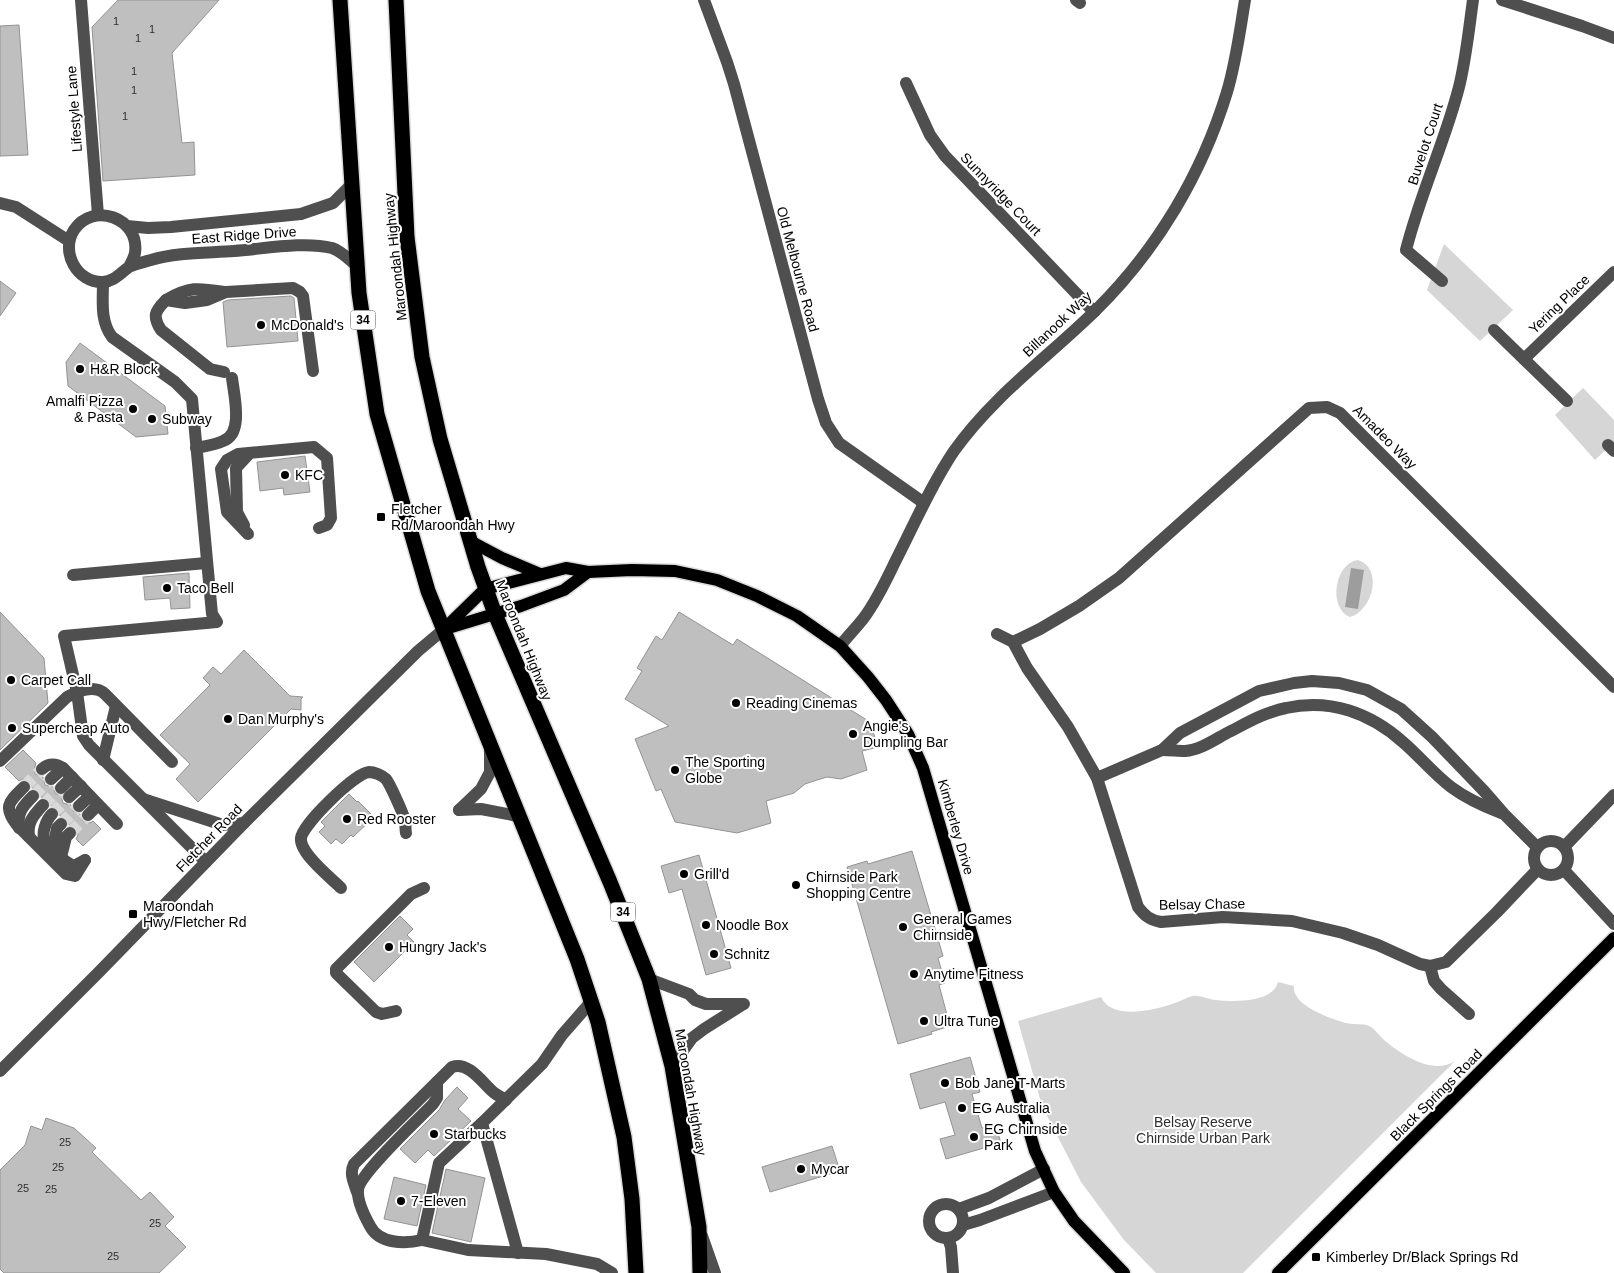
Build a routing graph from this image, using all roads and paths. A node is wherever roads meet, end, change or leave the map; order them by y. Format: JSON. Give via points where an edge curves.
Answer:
{"nodes":[{"id":1,"x":81,"y":0,"type":"edge"},
{"id":2,"x":340,"y":0,"type":"edge"},
{"id":3,"x":396,"y":0,"type":"edge"},
{"id":4,"x":704,"y":0,"type":"edge"},
{"id":5,"x":1246,"y":0,"type":"edge"},
{"id":6,"x":1473,"y":0,"type":"edge"},
{"id":7,"x":1502,"y":0,"type":"edge"},
{"id":8,"x":1614,"y":38,"type":"edge"},
{"id":9,"x":906,"y":83,"type":"dead end"},
{"id":10,"x":351,"y":185,"type":"junction"},
{"id":11,"x":0,"y":203,"type":"edge"},
{"id":12,"x":98,"y":215,"type":"junction"},
{"id":13,"x":127,"y":226,"type":"junction"},
{"id":14,"x":69,"y":241,"type":"junction"},
{"id":15,"x":357,"y":266,"type":"junction"},
{"id":16,"x":129,"y":267,"type":"junction"},
{"id":17,"x":1614,"y":272,"type":"edge"},
{"id":18,"x":1442,"y":281,"type":"dead end"},
{"id":19,"x":103,"y":282,"type":"junction"},
{"id":20,"x":1094,"y":312,"type":"junction"},
{"id":21,"x":1494,"y":330,"type":"dead end"},
{"id":22,"x":1524,"y":359,"type":"junction"},
{"id":23,"x":313,"y":371,"type":"dead end"},
{"id":24,"x":1566,"y":401,"type":"dead end"},
{"id":25,"x":196,"y":448,"type":"junction"},
{"id":26,"x":924,"y":503,"type":"junction"},
{"id":27,"x":319,"y":528,"type":"dead end"},
{"id":28,"x":248,"y":534,"type":"dead end"},
{"id":29,"x":470,"y":541,"type":"junction"},
{"id":30,"x":206,"y":563,"type":"junction"},
{"id":31,"x":588,"y":572,"type":"junction"},
{"id":32,"x":540,"y":574,"type":"junction"},
{"id":33,"x":73,"y":575,"type":"dead end"},
{"id":34,"x":485,"y":589,"type":"junction"},
{"id":35,"x":495,"y":614,"type":"junction"},
{"id":36,"x":443,"y":630,"type":"junction"},
{"id":37,"x":998,"y":634,"type":"dead end"},
{"id":38,"x":1013,"y":642,"type":"junction"},
{"id":39,"x":840,"y":646,"type":"junction"},
{"id":40,"x":1614,"y":687,"type":"edge"},
{"id":41,"x":77,"y":692,"type":"junction"},
{"id":42,"x":116,"y":706,"type":"junction"},
{"id":43,"x":490,"y":741,"type":"junction"},
{"id":44,"x":1162,"y":750,"type":"junction"},
{"id":45,"x":103,"y":760,"type":"junction"},
{"id":46,"x":0,"y":761,"type":"edge"},
{"id":47,"x":172,"y":762,"type":"dead end"},
{"id":48,"x":1097,"y":778,"type":"junction"},
{"id":49,"x":81,"y":786,"type":"junction"},
{"id":50,"x":29,"y":791,"type":"tunnel mouth"},
{"id":51,"x":1614,"y":795,"type":"edge"},
{"id":52,"x":141,"y":798,"type":"junction"},
{"id":53,"x":83,"y":811,"type":"dead end"},
{"id":54,"x":1504,"y":814,"type":"junction"},
{"id":55,"x":518,"y":816,"type":"junction"},
{"id":56,"x":244,"y":823,"type":"junction"},
{"id":57,"x":117,"y":824,"type":"dead end"},
{"id":58,"x":65,"y":828,"type":"tunnel mouth"},
{"id":59,"x":24,"y":832,"type":"junction"},
{"id":60,"x":406,"y":833,"type":"dead end"},
{"id":61,"x":1537,"y":847,"type":"junction"},
{"id":62,"x":1564,"y":847,"type":"junction"},
{"id":63,"x":57,"y":853,"type":"junction"},
{"id":64,"x":206,"y":862,"type":"junction"},
{"id":65,"x":1537,"y":870,"type":"junction"},
{"id":66,"x":1564,"y":870,"type":"junction"},
{"id":67,"x":341,"y":888,"type":"dead end"},
{"id":68,"x":424,"y":888,"type":"dead end"},
{"id":69,"x":1614,"y":924,"type":"edge"},
{"id":70,"x":1614,"y":938,"type":"edge"},
{"id":71,"x":1430,"y":966,"type":"junction"},
{"id":72,"x":649,"y":978,"type":"junction"},
{"id":73,"x":590,"y":1003,"type":"junction"},
{"id":74,"x":396,"y":1011,"type":"dead end"},
{"id":75,"x":1469,"y":1014,"type":"dead end"},
{"id":76,"x":672,"y":1066,"type":"junction"},
{"id":77,"x":0,"y":1071,"type":"edge"},
{"id":78,"x":506,"y":1100,"type":"junction"},
{"id":79,"x":482,"y":1123,"type":"junction"},
{"id":80,"x":1044,"y":1169,"type":"junction"},
{"id":81,"x":1054,"y":1192,"type":"junction"},
{"id":82,"x":959,"y":1209,"type":"junction"},
{"id":83,"x":963,"y":1225,"type":"junction"},
{"id":84,"x":699,"y":1227,"type":"junction"},
{"id":85,"x":948,"y":1238,"type":"junction"},
{"id":86,"x":422,"y":1240,"type":"junction"},
{"id":87,"x":518,"y":1253,"type":"junction"},
{"id":88,"x":612,"y":1273,"type":"edge"},
{"id":89,"x":636,"y":1273,"type":"edge"},
{"id":90,"x":700,"y":1273,"type":"edge"},
{"id":91,"x":715,"y":1273,"type":"edge"},
{"id":92,"x":953,"y":1273,"type":"edge"},
{"id":93,"x":1124,"y":1273,"type":"edge"},
{"id":94,"x":1278,"y":1273,"type":"edge"}],
"edges":[{"from":1,"to":12,"type":"street","name":"Lifestyle Lane"},
{"from":2,"to":10,"type":"highway","number":"34"},
{"from":3,"to":29,"type":"highway","name":"Maroondah Highway","number":"34","via":[[407,237],[422,357],[440,438]]},
{"from":4,"to":26,"type":"street","name":"Old Melbourne Road","via":[[727,62],[826,422],[839,443]]},
{"from":5,"to":20,"type":"street","name":"Billanook Way","via":[[1228,90],[1189,186],[1145,254]]},
{"from":6,"to":18,"type":"street","name":"Buvelot Court","via":[[1459,86],[1406,250]]},
{"from":7,"to":8,"type":"street"},
{"from":9,"to":20,"type":"street","name":"Sunnyridge Court","via":[[930,135],[945,156]]},
{"from":10,"to":13,"type":"street","name":"East Ridge Drive","via":[[333,203],[301,214],[172,227]]},
{"from":10,"to":15,"type":"highway","number":"34"},
{"from":11,"to":14,"type":"street","via":[[16,207]]},
{"from":12,"to":13,"type":"street","via":[[114,217]]},
{"from":12,"to":14,"type":"street","via":[[79,223]]},
{"from":13,"to":16,"type":"street","via":[[134,239],[135,254]]},
{"from":14,"to":19,"type":"street","via":[[71,261],[76,270]]},
{"from":15,"to":16,"type":"street","name":"East Ridge Drive","via":[[335,249],[313,245],[182,255],[153,259]]},
{"from":15,"to":36,"type":"highway","number":"34","via":[[377,414],[421,567]]},
{"from":16,"to":19,"type":"street","via":[[113,280]]},
{"from":17,"to":22,"type":"street","name":"Yering Place"},
{"from":19,"to":25,"type":"street","via":[[105,328],[112,337],[192,399]]},
{"from":20,"to":26,"type":"street","name":"Billanook Way","via":[[1008,390],[977,424],[954,452]]},
{"from":21,"to":22,"type":"street"},
{"from":22,"to":24,"type":"street"},
{"from":23,"to":25,"type":"street","via":[[303,296],[293,288],[226,292],[207,300],[185,303],[166,300],[156,314],[161,330],[210,369],[228,375],[236,419],[235,432],[223,442]]},
{"from":25,"to":30,"type":"street"},
{"from":26,"to":39,"type":"street","name":"Billanook Way","via":[[885,583]]},
{"from":27,"to":28,"type":"street","via":[[327,525],[331,518],[327,458],[314,447],[250,453],[236,468],[237,512]]},
{"from":29,"to":32,"type":"main road"},
{"from":29,"to":34,"type":"highway","name":"Maroondah Highway","number":"34"},
{"from":30,"to":33,"type":"street"},
{"from":30,"to":41,"type":"street","via":[[212,614],[217,622],[64,636]]},
{"from":31,"to":32,"type":"main road","name":"Kimberley Drive","via":[[566,568]]},
{"from":31,"to":35,"type":"main road","via":[[564,590]]},
{"from":31,"to":39,"type":"main road","name":"Kimberley Drive","via":[[675,572],[717,580],[797,616]]},
{"from":32,"to":34,"type":"main road","name":"Kimberley Drive"},
{"from":34,"to":35,"type":"highway","name":"Maroondah Highway","number":"34"},
{"from":34,"to":36,"type":"main road","name":"Kimberley Drive"},
{"from":35,"to":36,"type":"main road"},
{"from":35,"to":72,"type":"highway","name":"Maroondah Highway","number":"34"},
{"from":36,"to":43,"type":"highway","number":"34"},
{"from":36,"to":56,"type":"street","name":"Fletcher Road"},
{"from":37,"to":38,"type":"street"},
{"from":38,"to":40,"type":"street","name":"Amadeo Way","via":[[1079,606],[1119,578],[1309,408],[1327,407],[1340,413]]},
{"from":38,"to":48,"type":"street","name":"Belsay Chase"},
{"from":39,"to":80,"type":"main road","name":"Kimberley Drive","via":[[886,700],[908,734],[923,768],[999,1030]]},
{"from":41,"to":42,"type":"street","via":[[101,690]]},
{"from":41,"to":45,"type":"street","via":[[83,736]]},
{"from":41,"to":46,"type":"street","via":[[53,709]]},
{"from":42,"to":45,"type":"street"},
{"from":42,"to":47,"type":"street"},
{"from":43,"to":55,"type":"highway","number":"34"},
{"from":43,"to":55,"type":"street","via":[[490,772],[480,789],[460,810],[481,809]]},
{"from":44,"to":48,"type":"street"},
{"from":44,"to":54,"type":"street","via":[[1186,751],[1204,746],[1262,716],[1285,708],[1311,704],[1337,707],[1372,718],[1391,730],[1450,786],[1469,800]]},
{"from":44,"to":54,"type":"street","via":[[1180,733],[1259,691],[1312,681],[1339,683],[1367,690],[1401,709],[1432,737]]},
{"from":45,"to":52,"type":"street"},
{"from":48,"to":71,"type":"street","name":"Belsay Chase","via":[[1138,907],[1153,921],[1223,917],[1292,921],[1352,936]]},
{"from":49,"to":49,"type":"street","via":[[56,783]]},
{"from":49,"to":53,"type":"street"},
{"from":49,"to":57,"type":"street"},
{"from":50,"to":59,"type":"street","via":[[18,815]]},
{"from":51,"to":62,"type":"street"},
{"from":52,"to":56,"type":"street","via":[[223,825]]},
{"from":52,"to":64,"type":"street"},
{"from":54,"to":61,"type":"street"},
{"from":55,"to":73,"type":"highway","number":"34","via":[[577,959]]},
{"from":56,"to":64,"type":"street","name":"Fletcher Road"},
{"from":58,"to":63,"type":"street","via":[[66,837]]},
{"from":59,"to":63,"type":"street","via":[[31,817],[47,810],[45,841]]},
{"from":59,"to":63,"type":"street","via":[[66,874],[75,876],[85,860],[74,866]]},
{"from":60,"to":67,"type":"street","via":[[405,821],[386,779],[376,773],[363,773],[348,785],[323,808],[301,838],[304,851]]},
{"from":61,"to":62,"type":"street","via":[[1550,841]]},
{"from":61,"to":65,"type":"street","via":[[1533,856]]},
{"from":62,"to":66,"type":"street","via":[[1568,856]]},
{"from":64,"to":77,"type":"street","name":"Fletcher Road"},
{"from":65,"to":66,"type":"street","via":[[1550,876]]},
{"from":65,"to":71,"type":"street","via":[[1446,962]]},
{"from":66,"to":69,"type":"street"},
{"from":68,"to":74,"type":"street","via":[[411,894],[336,969],[336,973],[376,1012]]},
{"from":70,"to":94,"type":"main road","name":"Black Springs Road"},
{"from":71,"to":75,"type":"street","via":[[1434,981],[1441,990]]},
{"from":72,"to":76,"type":"highway","name":"Maroondah Highway","number":"34"},
{"from":72,"to":76,"type":"street","via":[[706,1004],[744,1004],[692,1038]]},
{"from":73,"to":78,"type":"street","via":[[542,1064]]},
{"from":73,"to":89,"type":"highway","number":"34","via":[[598,1022],[624,1137],[632,1199]]},
{"from":76,"to":84,"type":"highway","name":"Maroondah Highway","number":"34"},
{"from":78,"to":79,"type":"street"},
{"from":78,"to":86,"type":"street","via":[[473,1073],[458,1065],[452,1067],[437,1082],[437,1098],[433,1104],[359,1184],[357,1192],[376,1234],[399,1243]]},
{"from":79,"to":86,"type":"street","via":[[439,1164]]},
{"from":79,"to":87,"type":"street"},
{"from":80,"to":81,"type":"main road","name":"Kimberley Drive"},
{"from":80,"to":82,"type":"street"},
{"from":81,"to":83,"type":"street"},
{"from":81,"to":93,"type":"main road","name":"Kimberley Drive","via":[[1074,1221]]},
{"from":82,"to":83,"type":"street"},
{"from":82,"to":85,"type":"street","via":[[944,1203],[930,1214],[932,1232]]},
{"from":83,"to":85,"type":"street","via":[[957,1234]]},
{"from":84,"to":90,"type":"highway","name":"Maroondah Highway","number":"34"},
{"from":84,"to":91,"type":"street"},
{"from":85,"to":92,"type":"street"},
{"from":86,"to":87,"type":"street","via":[[468,1250]]},
{"from":87,"to":88,"type":"street","via":[[546,1254],[597,1264]]}]}
